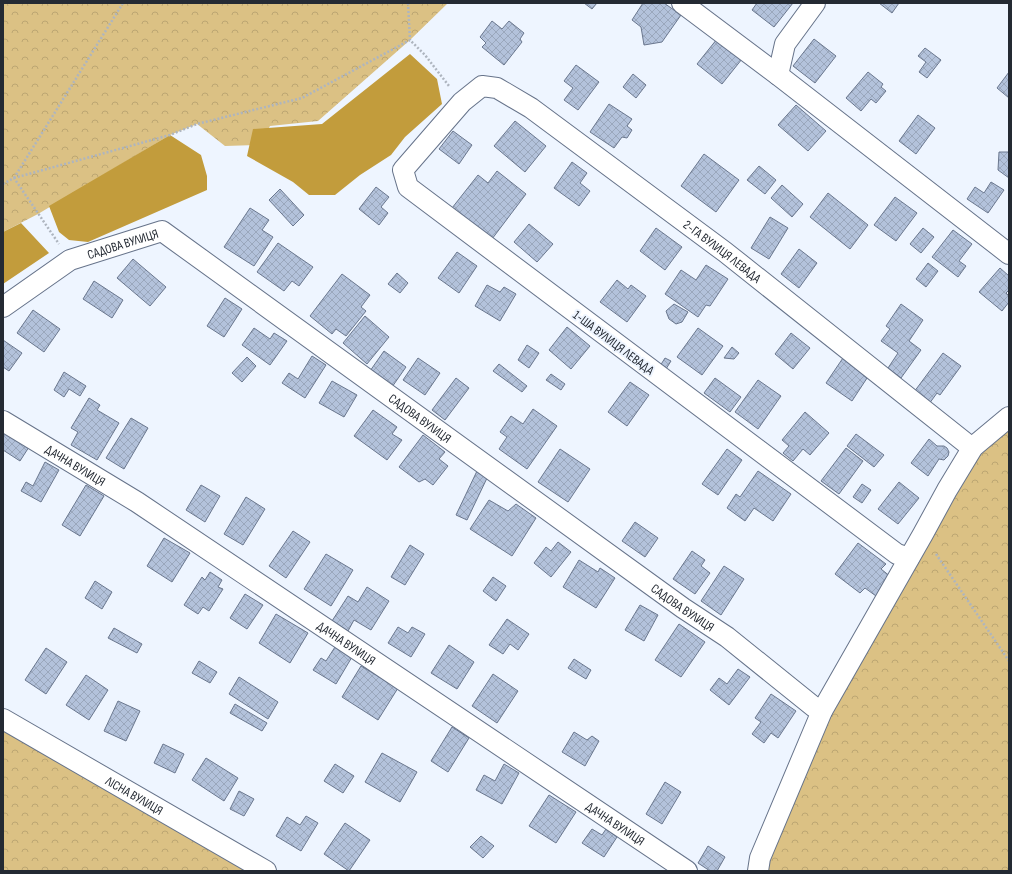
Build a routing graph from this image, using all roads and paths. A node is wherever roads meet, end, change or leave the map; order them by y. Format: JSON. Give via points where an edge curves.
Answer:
{"nodes":[{"id":1,"x":123,"y":3,"type":"edge"},
{"id":2,"x":408,"y":3,"type":"edge"},
{"id":3,"x":682,"y":3,"type":"edge"},
{"id":4,"x":815,"y":3,"type":"edge"},
{"id":5,"x":410,"y":40,"type":"junction"},
{"id":6,"x":778,"y":74,"type":"junction"},
{"id":7,"x":462,"y":102,"type":"junction"},
{"id":8,"x":14,"y":178,"type":"junction"},
{"id":9,"x":3,"y":184,"type":"edge"},
{"id":10,"x":1009,"y":254,"type":"edge"},
{"id":11,"x":70,"y":260,"type":"junction"},
{"id":12,"x":3,"y":307,"type":"edge"},
{"id":13,"x":1009,"y":417,"type":"edge"},
{"id":14,"x":3,"y":421,"type":"edge"},
{"id":15,"x":973,"y":447,"type":"junction"},
{"id":16,"x":923,"y":534,"type":"junction"},
{"id":17,"x":909,"y":558,"type":"junction"},
{"id":18,"x":1009,"y":661,"type":"edge"},
{"id":19,"x":822,"y":711,"type":"junction"},
{"id":20,"x":3,"y":719,"type":"edge"},
{"id":21,"x":266,"y":871,"type":"edge"},
{"id":22,"x":687,"y":871,"type":"edge"},
{"id":23,"x":758,"y":871,"type":"edge"}],
"edges":[{"from":1,"to":8,"type":"path"},
{"from":2,"to":5,"type":"path"},
{"from":3,"to":6,"type":"street"},
{"from":4,"to":6,"type":"street","via":[[785,44]]},
{"from":5,"to":7,"type":"path"},
{"from":5,"to":8,"type":"path","via":[[302,98],[197,124],[170,135]]},
{"from":6,"to":10,"type":"street"},
{"from":7,"to":15,"type":"street","name":"2-ГА ВУЛИЦЯ ЛЕВАДА","via":[[482,86],[498,88],[531,108],[724,252]]},
{"from":7,"to":17,"type":"street","name":"1-ША ВУЛИЦЯ ЛЕВАДА","via":[[403,170],[408,187],[897,554]]},
{"from":8,"to":9,"type":"path"},
{"from":8,"to":11,"type":"path"},
{"from":11,"to":12,"type":"street","name":"САДОВА ВУЛИЦЯ"},
{"from":11,"to":19,"type":"street","name":"САДОВА ВУЛИЦЯ","via":[[162,231],[683,608],[727,637]]},
{"from":13,"to":15,"type":"street"},
{"from":14,"to":22,"type":"street","name":"ДАЧНА ВУЛИЦЯ","via":[[136,502]]},
{"from":15,"to":16,"type":"street"},
{"from":16,"to":17,"type":"street"},
{"from":16,"to":18,"type":"path"},
{"from":17,"to":19,"type":"street"},
{"from":19,"to":23,"type":"street","via":[[760,858]]},
{"from":20,"to":21,"type":"street","name":"ЛІСНА ВУЛИЦЯ"}]}
